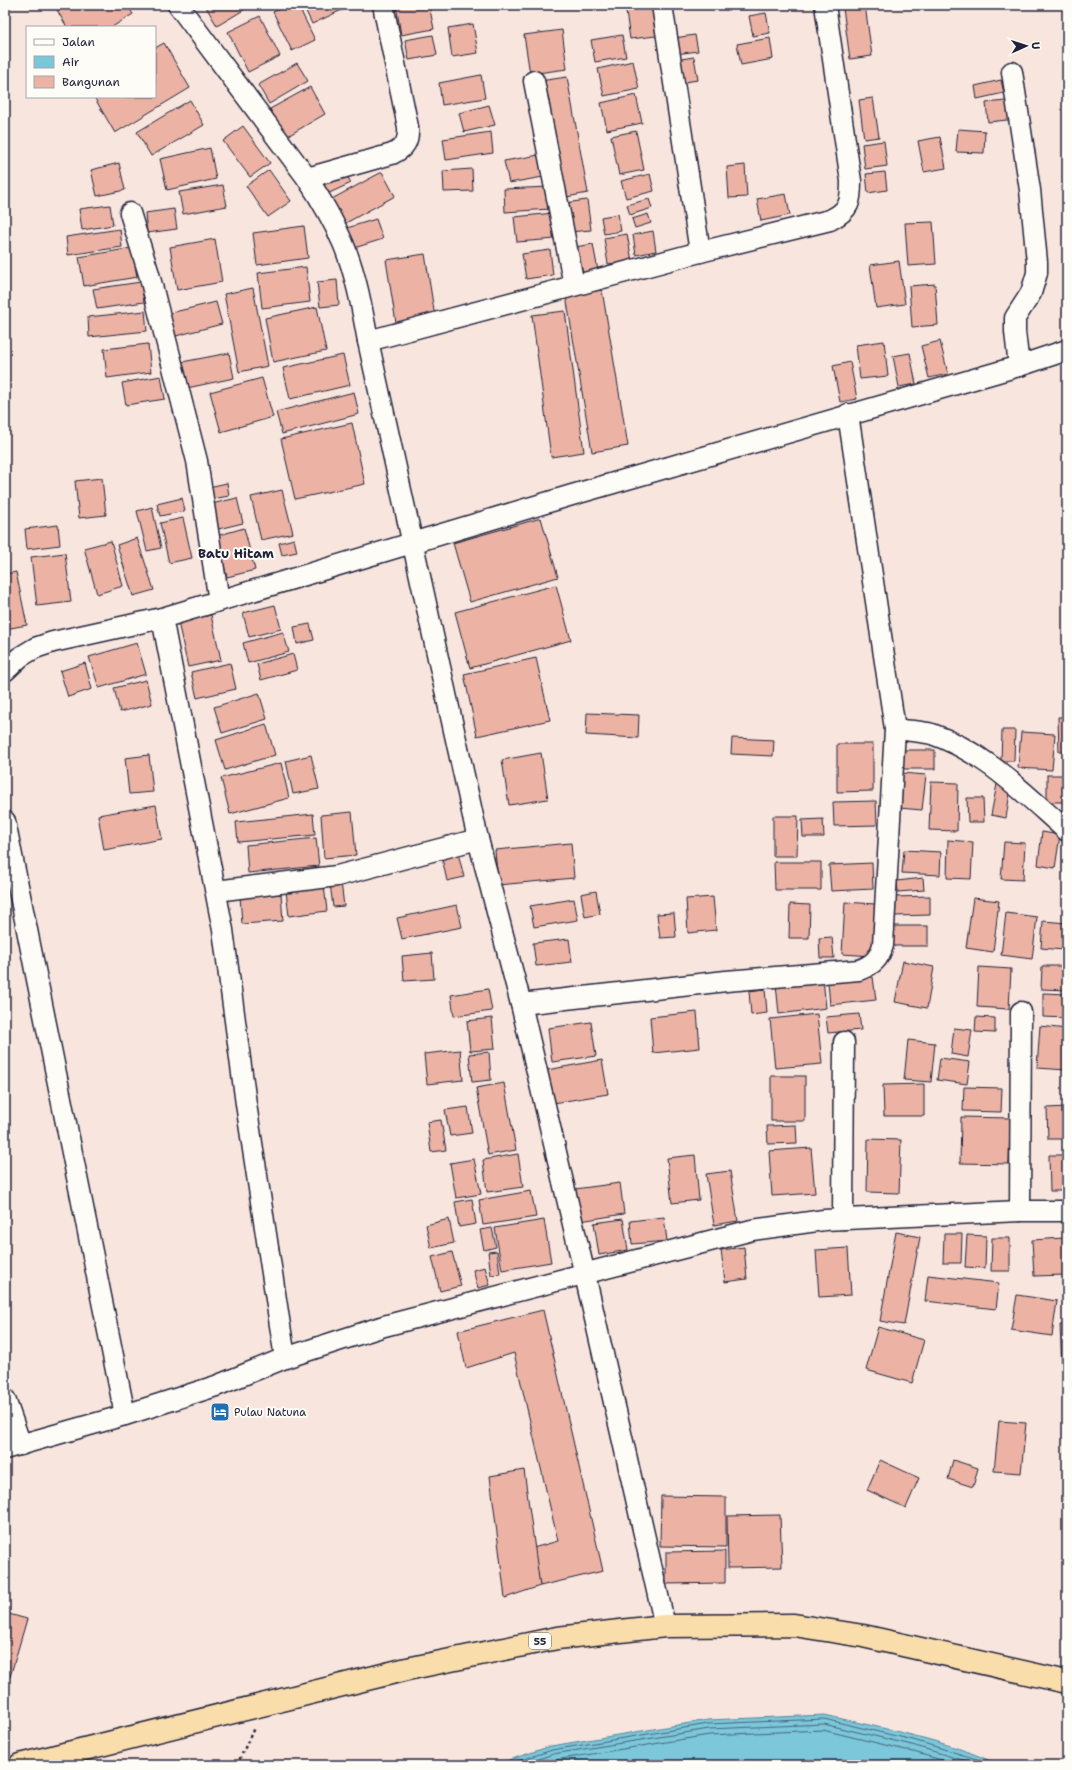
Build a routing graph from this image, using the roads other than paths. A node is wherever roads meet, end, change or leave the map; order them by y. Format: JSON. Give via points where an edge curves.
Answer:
{"nodes":[{"id":1,"x":178,"y":5,"type":"edge"},
{"id":2,"x":383,"y":5,"type":"edge"},
{"id":3,"x":662,"y":5,"type":"edge"},
{"id":4,"x":825,"y":5,"type":"edge"},
{"id":5,"x":1012,"y":72,"type":"dead end"},
{"id":6,"x":534,"y":81,"type":"dead end"},
{"id":7,"x":307,"y":178,"type":"junction"},
{"id":8,"x":130,"y":213,"type":"dead end"},
{"id":9,"x":700,"y":252,"type":"junction"},
{"id":10,"x":574,"y":285,"type":"junction"},
{"id":11,"x":368,"y":341,"type":"junction"},
{"id":12,"x":1067,"y":350,"type":"edge"},
{"id":13,"x":1019,"y":366,"type":"junction"},
{"id":14,"x":848,"y":414,"type":"junction"},
{"id":15,"x":414,"y":542,"type":"junction"},
{"id":16,"x":219,"y":601,"type":"junction"},
{"id":17,"x":162,"y":618,"type":"junction"},
{"id":18,"x":5,"y":671,"type":"edge"},
{"id":19,"x":895,"y":729,"type":"junction"},
{"id":20,"x":5,"y":821,"type":"edge"},
{"id":21,"x":1067,"y":831,"type":"edge"},
{"id":22,"x":478,"y":839,"type":"junction"},
{"id":23,"x":216,"y":891,"type":"junction"},
{"id":24,"x":521,"y":1004,"type":"junction"},
{"id":25,"x":1021,"y":1012,"type":"dead end"},
{"id":26,"x":844,"y":1042,"type":"dead end"},
{"id":27,"x":1020,"y":1211,"type":"junction"},
{"id":28,"x":1067,"y":1212,"type":"edge"},
{"id":29,"x":843,"y":1219,"type":"junction"},
{"id":30,"x":585,"y":1275,"type":"junction"},
{"id":31,"x":285,"y":1358,"type":"junction"},
{"id":32,"x":5,"y":1399,"type":"edge"},
{"id":33,"x":125,"y":1415,"type":"junction"},
{"id":34,"x":13,"y":1447,"type":"edge"},
{"id":35,"x":665,"y":1626,"type":"junction"},
{"id":36,"x":1067,"y":1682,"type":"edge"},
{"id":37,"x":20,"y":1765,"type":"edge"}],
"edges":[{"from":1,"to":7,"type":"street"},
{"from":2,"to":7,"type":"street","via":[[408,127],[409,136],[406,144],[402,150],[392,154]]},
{"from":3,"to":9,"type":"street"},
{"from":4,"to":9,"type":"street","via":[[851,181],[848,206],[840,215],[830,220]]},
{"from":5,"to":13,"type":"street","via":[[1030,190],[1037,262],[1037,273],[1031,293],[1015,318]]},
{"from":6,"to":10,"type":"street"},
{"from":7,"to":11,"type":"street","via":[[343,243],[359,293]]},
{"from":8,"to":16,"type":"street","via":[[149,274],[197,462]]},
{"from":9,"to":10,"type":"street"},
{"from":10,"to":11,"type":"street"},
{"from":11,"to":15,"type":"street"},
{"from":12,"to":13,"type":"street"},
{"from":13,"to":14,"type":"street"},
{"from":14,"to":15,"type":"street"},
{"from":14,"to":19,"type":"street"},
{"from":15,"to":16,"type":"street"},
{"from":15,"to":22,"type":"street"},
{"from":16,"to":17,"type":"street"},
{"from":17,"to":18,"type":"street","via":[[35,648]]},
{"from":17,"to":23,"type":"street"},
{"from":19,"to":21,"type":"street","via":[[931,734],[966,751],[1002,773]]},
{"from":19,"to":24,"type":"street","via":[[883,945],[880,957],[870,966],[859,970],[726,981]]},
{"from":20,"to":33,"type":"street"},
{"from":22,"to":23,"type":"street","via":[[337,876]]},
{"from":22,"to":24,"type":"street"},
{"from":23,"to":31,"type":"street","via":[[224,930],[246,1104]]},
{"from":24,"to":30,"type":"street"},
{"from":25,"to":27,"type":"street"},
{"from":26,"to":29,"type":"street"},
{"from":27,"to":28,"type":"street"},
{"from":27,"to":29,"type":"street"},
{"from":29,"to":30,"type":"street","via":[[752,1230]]},
{"from":30,"to":31,"type":"street","via":[[384,1326]]},
{"from":30,"to":35,"type":"street"},
{"from":31,"to":33,"type":"street","via":[[216,1386]]},
{"from":32,"to":34,"type":"street"},
{"from":33,"to":34,"type":"street"},
{"from":35,"to":36,"type":"highway","number":"55","via":[[794,1625],[863,1636]]},
{"from":35,"to":37,"type":"highway","number":"55","via":[[557,1638],[407,1669]]}]}
